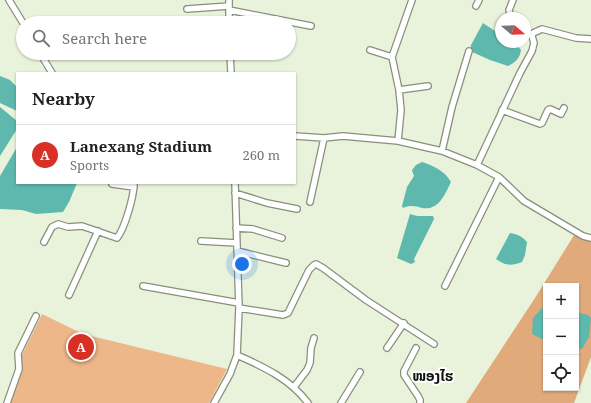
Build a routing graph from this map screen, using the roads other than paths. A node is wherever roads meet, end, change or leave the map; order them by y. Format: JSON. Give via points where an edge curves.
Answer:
{"nodes":[{"id":1,"x":9,"y":0,"type":"edge"},
{"id":2,"x":412,"y":0,"type":"edge"},
{"id":3,"x":479,"y":0,"type":"edge"},
{"id":4,"x":513,"y":0,"type":"edge"},
{"id":5,"x":229,"y":5,"type":"edge"},
{"id":6,"x":476,"y":6,"type":"dead end"},
{"id":7,"x":187,"y":9,"type":"dead end"},
{"id":8,"x":510,"y":12,"type":"edge"},
{"id":9,"x":19,"y":16,"type":"edge"},
{"id":10,"x":230,"y":16,"type":"edge"},
{"id":11,"x":272,"y":16,"type":"edge"},
{"id":12,"x":296,"y":22,"type":"edge"},
{"id":13,"x":311,"y":26,"type":"dead end"},
{"id":14,"x":531,"y":34,"type":"joint"},
{"id":15,"x":591,"y":39,"type":"edge"},
{"id":16,"x":370,"y":50,"type":"dead end"},
{"id":17,"x":469,"y":51,"type":"dead end"},
{"id":18,"x":392,"y":57,"type":"junction"},
{"id":19,"x":44,"y":60,"type":"edge"},
{"id":20,"x":230,"y":60,"type":"edge"},
{"id":21,"x":51,"y":72,"type":"edge"},
{"id":22,"x":231,"y":72,"type":"edge"},
{"id":23,"x":428,"y":86,"type":"dead end"},
{"id":24,"x":399,"y":90,"type":"junction"},
{"id":25,"x":564,"y":108,"type":"dead end"},
{"id":26,"x":502,"y":110,"type":"junction"},
{"id":27,"x":296,"y":136,"type":"edge"},
{"id":28,"x":324,"y":138,"type":"junction"},
{"id":29,"x":398,"y":141,"type":"junction"},
{"id":30,"x":442,"y":151,"type":"junction"},
{"id":31,"x":477,"y":165,"type":"junction"},
{"id":32,"x":499,"y":177,"type":"junction"},
{"id":33,"x":115,"y":184,"type":"edge"},
{"id":34,"x":235,"y":184,"type":"edge"},
{"id":35,"x":134,"y":185,"type":"edge"},
{"id":36,"x":235,"y":193,"type":"junction"},
{"id":37,"x":310,"y":202,"type":"dead end"},
{"id":38,"x":296,"y":209,"type":"dead end"},
{"id":39,"x":236,"y":228,"type":"junction"},
{"id":40,"x":98,"y":231,"type":"junction"},
{"id":41,"x":282,"y":238,"type":"dead end"},
{"id":42,"x":591,"y":238,"type":"edge"},
{"id":43,"x":44,"y":242,"type":"dead end"},
{"id":44,"x":201,"y":242,"type":"dead end"},
{"id":45,"x":237,"y":243,"type":"junction"},
{"id":46,"x":237,"y":250,"type":"junction"},
{"id":47,"x":286,"y":263,"type":"dead end"},
{"id":48,"x":143,"y":286,"type":"dead end"},
{"id":49,"x":445,"y":286,"type":"dead end"},
{"id":50,"x":69,"y":295,"type":"dead end"},
{"id":51,"x":239,"y":305,"type":"junction"},
{"id":52,"x":36,"y":316,"type":"dead end"},
{"id":53,"x":404,"y":323,"type":"junction"},
{"id":54,"x":314,"y":338,"type":"dead end"},
{"id":55,"x":434,"y":344,"type":"dead end"},
{"id":56,"x":388,"y":348,"type":"dead end"},
{"id":57,"x":416,"y":348,"type":"dead end"},
{"id":58,"x":237,"y":355,"type":"junction"},
{"id":59,"x":360,"y":372,"type":"dead end"},
{"id":60,"x":294,"y":387,"type":"junction"},
{"id":61,"x":7,"y":403,"type":"edge"},
{"id":62,"x":214,"y":403,"type":"edge"},
{"id":63,"x":308,"y":403,"type":"edge"},
{"id":64,"x":342,"y":403,"type":"edge"},
{"id":65,"x":420,"y":403,"type":"edge"}],
"edges":[{"from":1,"to":9,"type":"street"},
{"from":2,"to":18,"type":"street"},
{"from":3,"to":6,"type":"street"},
{"from":4,"to":8,"type":"street"},
{"from":5,"to":7,"type":"street"},
{"from":5,"to":10,"type":"street"},
{"from":5,"to":11,"type":"street"},
{"from":12,"to":13,"type":"street"},
{"from":14,"to":15,"type":"street","via":[[542,29],[576,38]]},
{"from":14,"to":26,"type":"street","via":[[534,43],[532,51]]},
{"from":16,"to":18,"type":"street"},
{"from":17,"to":30,"type":"street","via":[[452,106]]},
{"from":18,"to":24,"type":"street"},
{"from":19,"to":21,"type":"street"},
{"from":20,"to":22,"type":"street"},
{"from":23,"to":24,"type":"street"},
{"from":24,"to":29,"type":"street","via":[[401,110]]},
{"from":25,"to":26,"type":"street","via":[[561,114],[548,110],[540,124]]},
{"from":26,"to":31,"type":"street"},
{"from":27,"to":28,"type":"street"},
{"from":28,"to":29,"type":"street","via":[[343,136]]},
{"from":28,"to":37,"type":"street"},
{"from":29,"to":30,"type":"street"},
{"from":30,"to":31,"type":"street"},
{"from":31,"to":32,"type":"street"},
{"from":32,"to":42,"type":"street","via":[[524,201],[583,236]]},
{"from":32,"to":49,"type":"street"},
{"from":33,"to":35,"type":"street"},
{"from":34,"to":36,"type":"street"},
{"from":35,"to":40,"type":"street","via":[[133,196],[117,238]]},
{"from":36,"to":38,"type":"street"},
{"from":36,"to":39,"type":"street"},
{"from":39,"to":41,"type":"street","via":[[252,229]]},
{"from":39,"to":45,"type":"street"},
{"from":40,"to":43,"type":"street","via":[[82,226],[68,227],[58,224],[52,227]]},
{"from":40,"to":50,"type":"street"},
{"from":44,"to":45,"type":"street"},
{"from":45,"to":46,"type":"street"},
{"from":46,"to":47,"type":"street"},
{"from":46,"to":51,"type":"street"},
{"from":48,"to":51,"type":"street"},
{"from":51,"to":53,"type":"street","via":[[283,315],[288,313],[309,270],[316,264],[366,300]]},
{"from":51,"to":58,"type":"street"},
{"from":52,"to":61,"type":"street","via":[[18,353],[19,369]]},
{"from":53,"to":55,"type":"street"},
{"from":53,"to":56,"type":"street"},
{"from":54,"to":60,"type":"street","via":[[310,363]]},
{"from":57,"to":65,"type":"street","via":[[404,370],[404,375]]},
{"from":58,"to":60,"type":"street","via":[[275,374]]},
{"from":58,"to":62,"type":"street"},
{"from":59,"to":64,"type":"street"},
{"from":60,"to":63,"type":"street"}]}
